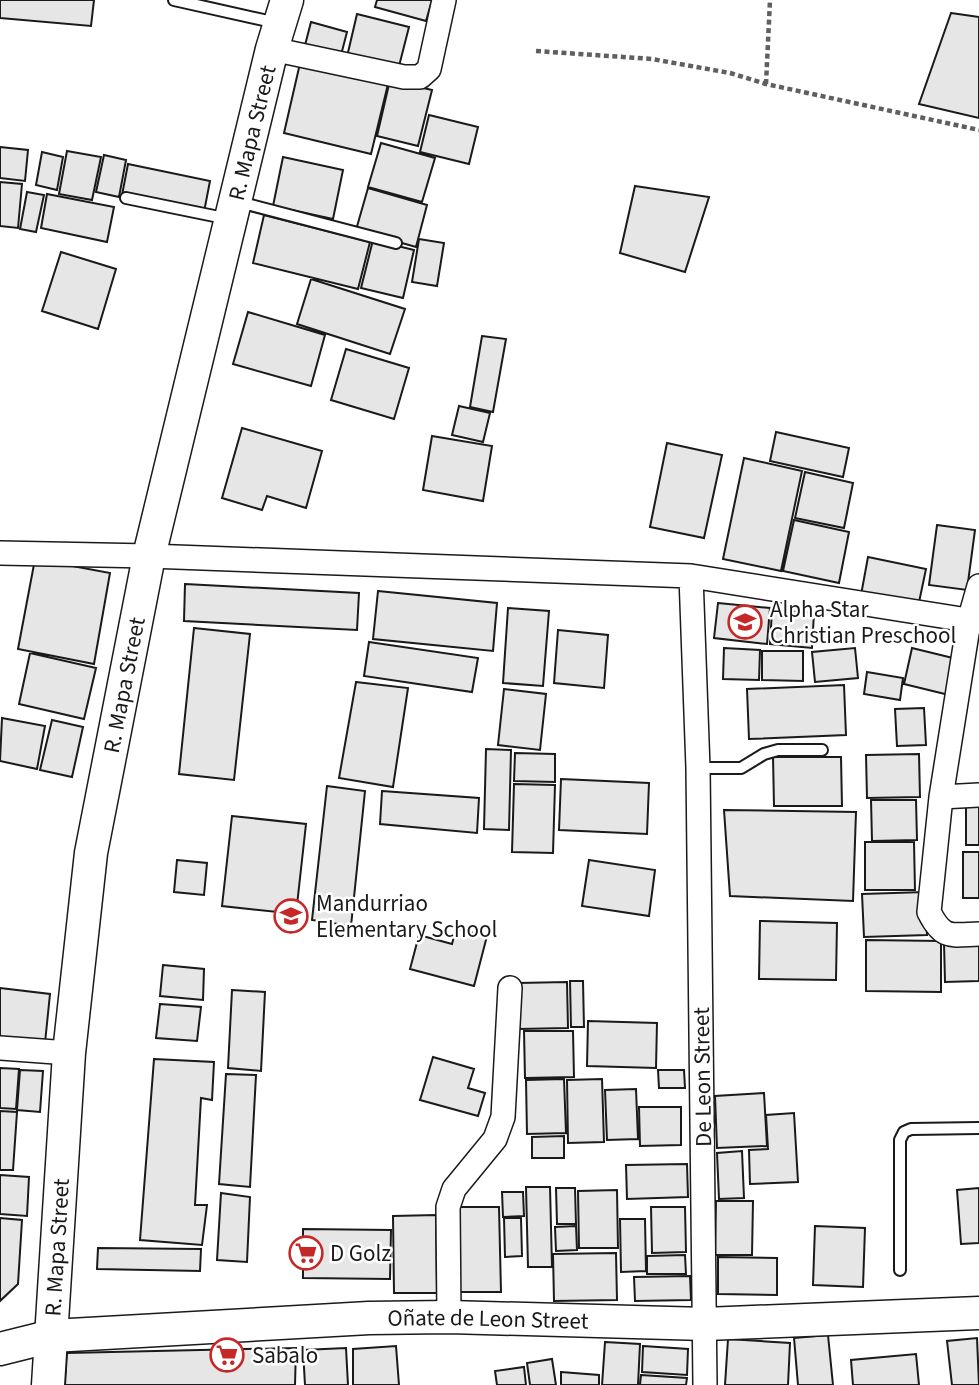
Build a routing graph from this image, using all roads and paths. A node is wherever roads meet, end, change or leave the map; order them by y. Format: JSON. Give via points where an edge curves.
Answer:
{"nodes":[{"id":1,"x":174,"y":0,"type":"edge"},
{"id":2,"x":444,"y":0,"type":"edge"},
{"id":3,"x":770,"y":0,"type":"edge"},
{"id":4,"x":280,"y":24,"type":"edge"},
{"id":5,"x":536,"y":51,"type":"dead end"},
{"id":6,"x":766,"y":84,"type":"junction"},
{"id":7,"x":979,"y":131,"type":"edge"},
{"id":8,"x":126,"y":198,"type":"dead end"},
{"id":9,"x":234,"y":210,"type":"junction"},
{"id":10,"x":396,"y":243,"type":"dead end"},
{"id":11,"x":0,"y":553,"type":"edge"},
{"id":12,"x":149,"y":556,"type":"junction"},
{"id":13,"x":691,"y":576,"type":"junction"},
{"id":14,"x":979,"y":586,"type":"edge"},
{"id":15,"x":974,"y":621,"type":"edge"},
{"id":16,"x":822,"y":750,"type":"dead end"},
{"id":17,"x":698,"y":768,"type":"junction"},
{"id":18,"x":979,"y":795,"type":"edge"},
{"id":19,"x":941,"y":797,"type":"junction"},
{"id":20,"x":979,"y":934,"type":"edge"},
{"id":21,"x":510,"y":988,"type":"dead end"},
{"id":22,"x":0,"y":1048,"type":"edge"},
{"id":23,"x":69,"y":1053,"type":"junction"},
{"id":24,"x":979,"y":1128,"type":"edge"},
{"id":25,"x":900,"y":1270,"type":"dead end"},
{"id":26,"x":979,"y":1313,"type":"edge"},
{"id":27,"x":449,"y":1317,"type":"junction"},
{"id":28,"x":705,"y":1324,"type":"junction"},
{"id":29,"x":52,"y":1336,"type":"junction"},
{"id":30,"x":0,"y":1349,"type":"edge"},
{"id":31,"x":48,"y":1385,"type":"edge"},
{"id":32,"x":705,"y":1385,"type":"edge"}],
"edges":[{"from":1,"to":4,"type":"lane"},
{"from":2,"to":4,"type":"street","via":[[429,69],[420,77],[404,77]]},
{"from":3,"to":6,"type":"path"},
{"from":4,"to":9,"type":"main road","name":"R. Mapa Street"},
{"from":5,"to":6,"type":"path","via":[[652,58]]},
{"from":6,"to":7,"type":"path"},
{"from":8,"to":9,"type":"lane"},
{"from":9,"to":10,"type":"lane"},
{"from":9,"to":12,"type":"main road","name":"R. Mapa Street"},
{"from":11,"to":12,"type":"street"},
{"from":12,"to":13,"type":"street"},
{"from":12,"to":23,"type":"main road","name":"R. Mapa Street","via":[[91,853]]},
{"from":13,"to":15,"type":"street"},
{"from":13,"to":17,"type":"street","name":"De Leon Street"},
{"from":14,"to":15,"type":"street"},
{"from":15,"to":19,"type":"street"},
{"from":16,"to":17,"type":"lane","via":[[778,750],[741,768]]},
{"from":17,"to":28,"type":"street","name":"De Leon Street"},
{"from":18,"to":19,"type":"street"},
{"from":19,"to":20,"type":"street","via":[[929,912],[937,928],[952,935]]},
{"from":21,"to":27,"type":"street","via":[[503,1117],[495,1139],[454,1189],[449,1207]]},
{"from":22,"to":23,"type":"street"},
{"from":23,"to":29,"type":"main road","name":"R. Mapa Street"},
{"from":24,"to":25,"type":"lane","via":[[904,1132],[900,1140]]},
{"from":26,"to":28,"type":"main road","name":"Oñate de Leon Street"},
{"from":27,"to":28,"type":"main road","name":"Oñate de Leon Street"},
{"from":27,"to":29,"type":"main road","name":"Oñate de Leon Street"},
{"from":28,"to":32,"type":"street","name":"De Leon Street"},
{"from":29,"to":30,"type":"main road","name":"Oñate de Leon Street"},
{"from":29,"to":31,"type":"main road","name":"R. Mapa Street"}]}
